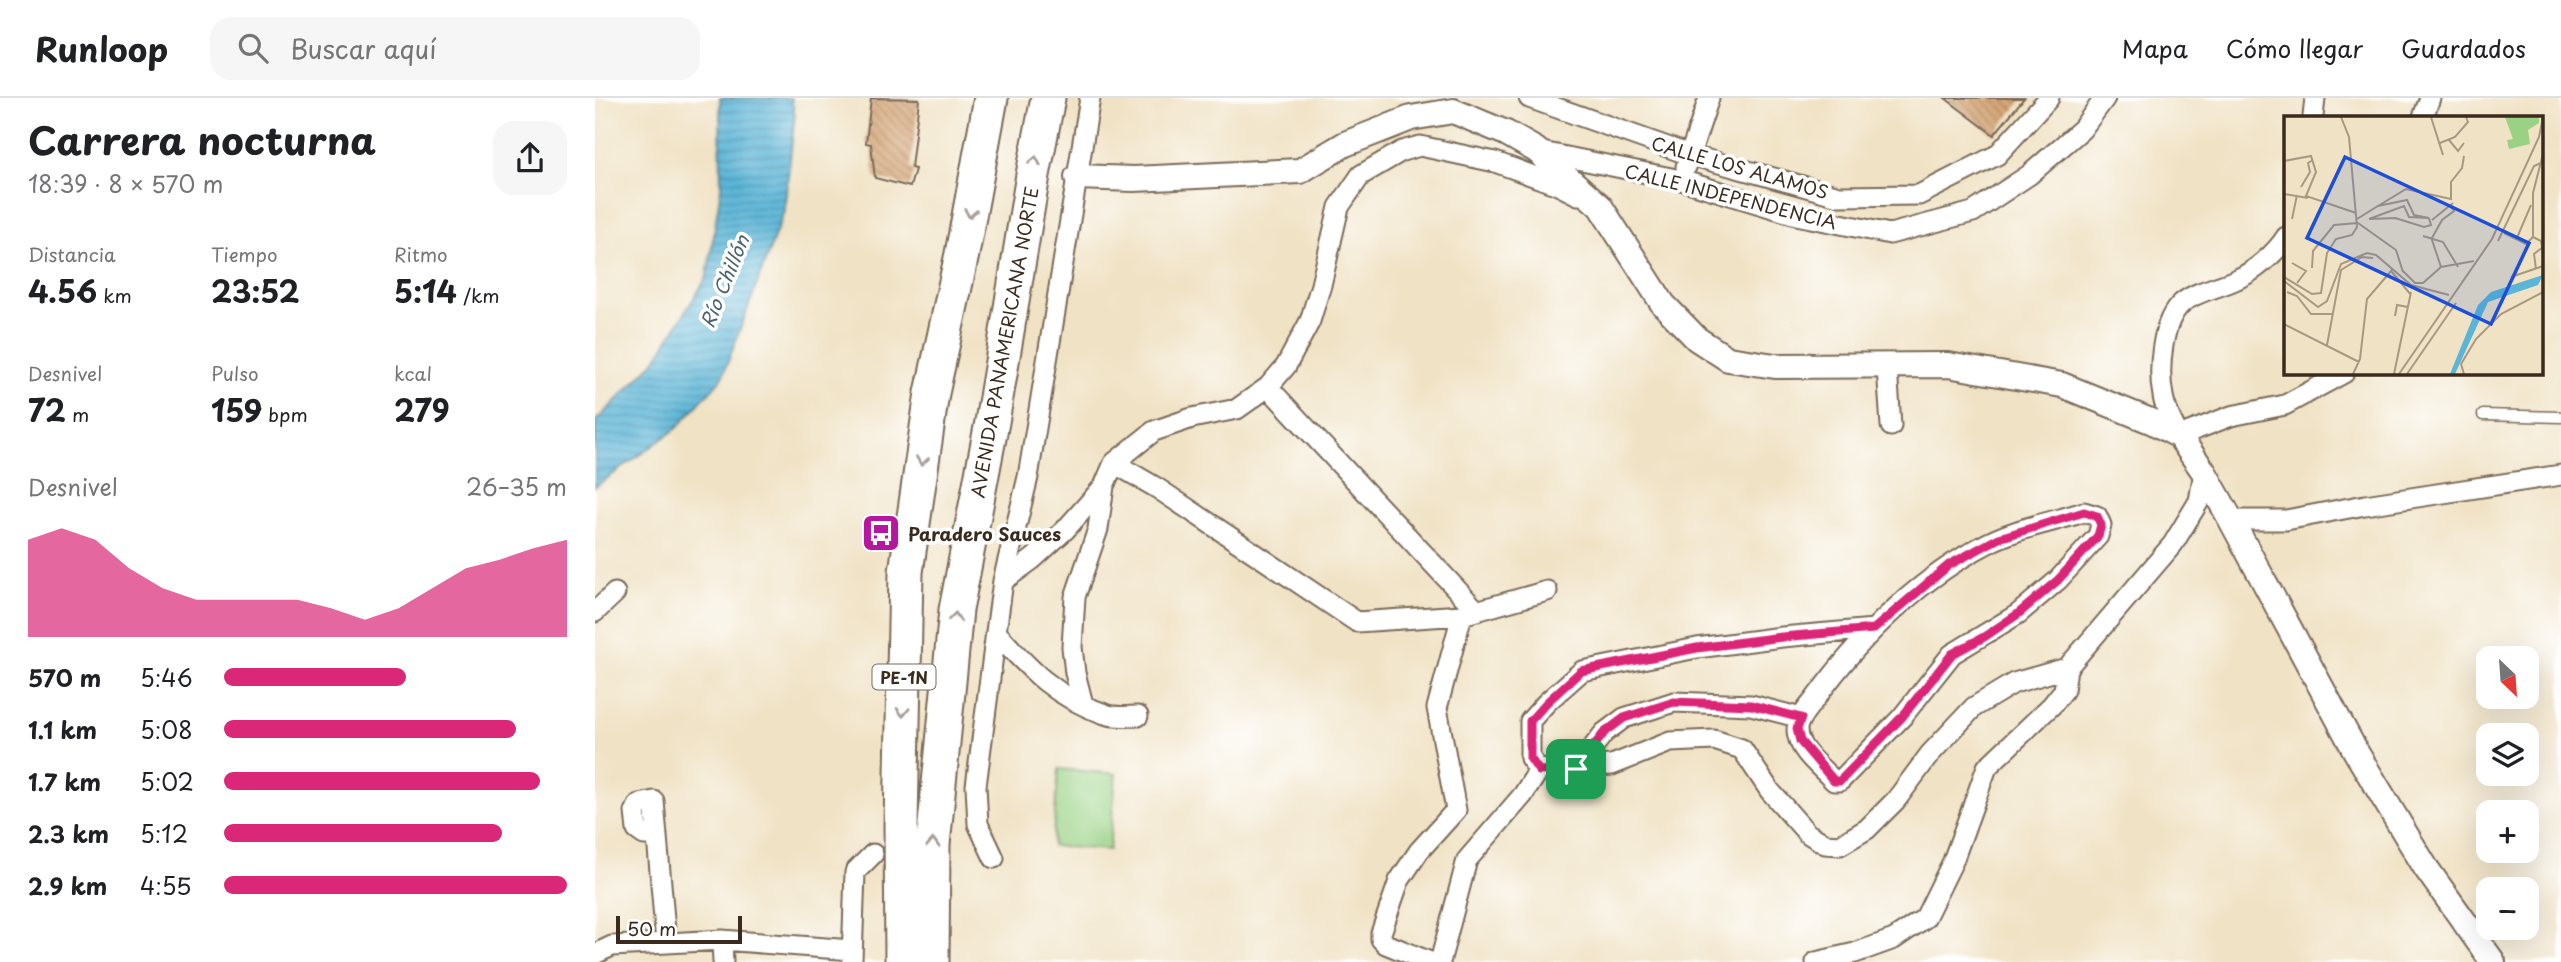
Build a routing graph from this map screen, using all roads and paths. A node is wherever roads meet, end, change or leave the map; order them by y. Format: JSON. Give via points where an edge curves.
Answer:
{"nodes":[{"id":1,"x":991,"y":98,"type":"edge"},
{"id":2,"x":1048,"y":98,"type":"edge"},
{"id":3,"x":1090,"y":98,"type":"edge"},
{"id":4,"x":1529,"y":98,"type":"edge"},
{"id":5,"x":1709,"y":98,"type":"edge"},
{"id":6,"x":2049,"y":98,"type":"edge"},
{"id":7,"x":2105,"y":98,"type":"edge"},
{"id":8,"x":2315,"y":98,"type":"edge"},
{"id":9,"x":2430,"y":98,"type":"edge"},
{"id":10,"x":1450,"y":105,"type":"edge"},
{"id":11,"x":2313,"y":116,"type":"edge"},
{"id":12,"x":2423,"y":116,"type":"edge"},
{"id":13,"x":1536,"y":150,"type":"junction"},
{"id":14,"x":1690,"y":155,"type":"junction"},
{"id":15,"x":1077,"y":177,"type":"junction"},
{"id":16,"x":1681,"y":180,"type":"junction"},
{"id":17,"x":1600,"y":206,"type":"junction"},
{"id":18,"x":2284,"y":239,"type":"edge"},
{"id":19,"x":1888,"y":367,"type":"junction"},
{"id":20,"x":2342,"y":374,"type":"edge"},
{"id":21,"x":1268,"y":387,"type":"junction"},
{"id":22,"x":2483,"y":415,"type":"dead end"},
{"id":23,"x":2561,"y":417,"type":"edge"},
{"id":24,"x":1891,"y":426,"type":"dead end"},
{"id":25,"x":2179,"y":436,"type":"junction"},
{"id":26,"x":1114,"y":463,"type":"junction"},
{"id":27,"x":2204,"y":472,"type":"junction"},
{"id":28,"x":2561,"y":475,"type":"edge"},
{"id":29,"x":1104,"y":486,"type":"junction"},
{"id":30,"x":2231,"y":520,"type":"junction"},
{"id":31,"x":1003,"y":581,"type":"junction"},
{"id":32,"x":1547,"y":591,"type":"dead end"},
{"id":33,"x":615,"y":593,"type":"dead end"},
{"id":34,"x":595,"y":612,"type":"edge"},
{"id":35,"x":1469,"y":613,"type":"junction"},
{"id":36,"x":1874,"y":629,"type":"junction"},
{"id":37,"x":996,"y":632,"type":"junction"},
{"id":38,"x":2067,"y":668,"type":"junction"},
{"id":39,"x":1083,"y":704,"type":"junction"},
{"id":40,"x":1138,"y":716,"type":"dead end"},
{"id":41,"x":1801,"y":718,"type":"junction"},
{"id":42,"x":1576,"y":769,"type":"junction"},
{"id":43,"x":1539,"y":771,"type":"junction"},
{"id":44,"x":657,"y":835,"type":"dead end"},
{"id":45,"x":873,"y":854,"type":"dead end"},
{"id":46,"x":994,"y":858,"type":"dead end"},
{"id":47,"x":722,"y":940,"type":"junction"},
{"id":48,"x":666,"y":943,"type":"junction"},
{"id":49,"x":595,"y":954,"type":"edge"},
{"id":50,"x":852,"y":956,"type":"edge"},
{"id":51,"x":723,"y":962,"type":"edge"},
{"id":52,"x":902,"y":962,"type":"edge"},
{"id":53,"x":932,"y":962,"type":"edge"},
{"id":54,"x":1430,"y":962,"type":"edge"},
{"id":55,"x":1440,"y":962,"type":"edge"},
{"id":56,"x":1816,"y":962,"type":"edge"},
{"id":57,"x":2494,"y":962,"type":"edge"}],
"edges":[{"from":1,"to":52,"type":"highway","number":"PE-1N","one_way":true,"via":[[932,393],[906,572]]},
{"from":53,"to":2,"type":"highway","name":"AVENIDA PANAMERICANA NORTE","number":"PE-1N","one_way":true,"via":[[933,845],[956,610]]},
{"from":3,"to":15,"type":"street"},
{"from":4,"to":14,"type":"street","name":"CALLE LOS ALAMOS"},
{"from":5,"to":14,"type":"street"},
{"from":6,"to":14,"type":"street","name":"CALLE LOS ALAMOS","via":[[1997,155],[1919,195],[1839,196]]},
{"from":7,"to":16,"type":"street","name":"CALLE INDEPENDENCIA","via":[[2082,129],[2029,175],[1973,212],[1889,234],[1796,215]]},
{"from":8,"to":11,"type":"street"},
{"from":9,"to":12,"type":"street"},
{"from":10,"to":13,"type":"street","name":"CALLE INDEPENDENCIA"},
{"from":10,"to":15,"type":"street","name":"CALLE INDEPENDENCIA","via":[[1345,144],[1300,171],[1134,179]]},
{"from":13,"to":16,"type":"street","name":"CALLE INDEPENDENCIA"},
{"from":13,"to":17,"type":"street"},
{"from":14,"to":16,"type":"street"},
{"from":15,"to":31,"type":"street","via":[[1028,477]]},
{"from":17,"to":19,"type":"street","via":[[1663,304],[1697,339],[1728,359],[1775,366]]},
{"from":17,"to":21,"type":"street","via":[[1496,162],[1420,146],[1402,151],[1361,175],[1339,207],[1310,321],[1286,366]]},
{"from":18,"to":25,"type":"street","via":[[2239,279],[2203,290],[2181,304],[2169,321],[2162,349],[2163,398]]},
{"from":19,"to":24,"type":"street"},
{"from":19,"to":25,"type":"street","via":[[1948,366],[2062,385]]},
{"from":20,"to":25,"type":"street","via":[[2285,405],[2231,416]]},
{"from":21,"to":26,"type":"street","via":[[1237,409],[1154,431]]},
{"from":21,"to":35,"type":"street"},
{"from":22,"to":23,"type":"lane"},
{"from":25,"to":27,"type":"street"},
{"from":26,"to":29,"type":"street"},
{"from":26,"to":35,"type":"street","via":[[1357,622]]},
{"from":27,"to":30,"type":"street"},
{"from":27,"to":38,"type":"street","via":[[2199,500],[2173,544]]},
{"from":28,"to":30,"type":"street","via":[[2286,520]]},
{"from":29,"to":31,"type":"street","via":[[1065,530]]},
{"from":29,"to":39,"type":"street","via":[[1098,529],[1075,597],[1072,647]]},
{"from":30,"to":57,"type":"street","via":[[2363,764],[2426,868]]},
{"from":31,"to":37,"type":"street"},
{"from":32,"to":35,"type":"street"},
{"from":33,"to":34,"type":"street"},
{"from":35,"to":54,"type":"street","via":[[1437,708],[1456,810],[1399,881],[1381,933],[1386,944]]},
{"from":36,"to":41,"type":"street"},
{"from":36,"to":41,"type":"street","via":[[1949,565],[1990,542],[2084,512],[2097,516],[2101,525],[2098,536],[2058,580],[2018,614],[1952,654],[1902,717],[1840,781],[1834,781],[1800,741],[1797,729]]},
{"from":36,"to":43,"type":"street","via":[[1697,648],[1581,671],[1530,721],[1530,758]]},
{"from":37,"to":39,"type":"street","via":[[1034,674]]},
{"from":37,"to":46,"type":"street","via":[[976,786],[978,824]]},
{"from":38,"to":42,"type":"street","via":[[2014,683],[1974,707],[1930,754],[1896,800],[1867,829],[1840,845],[1825,844],[1807,833],[1770,791],[1742,749],[1714,740],[1669,742],[1612,765]]},
{"from":38,"to":56,"type":"street","via":[[2063,690],[2052,705],[1987,766],[1953,861],[1925,918],[1894,939]]},
{"from":39,"to":40,"type":"street","via":[[1107,715]]},
{"from":41,"to":42,"type":"street","via":[[1751,705],[1674,702],[1624,718],[1604,733]]},
{"from":42,"to":43,"type":"street"},
{"from":43,"to":55,"type":"street","via":[[1467,860]]},
{"from":44,"to":48,"type":"street"},
{"from":45,"to":50,"type":"street","via":[[855,872]]},
{"from":47,"to":48,"type":"street"},
{"from":47,"to":50,"type":"street"},
{"from":47,"to":51,"type":"street"},
{"from":48,"to":49,"type":"street","via":[[612,946]]}]}
